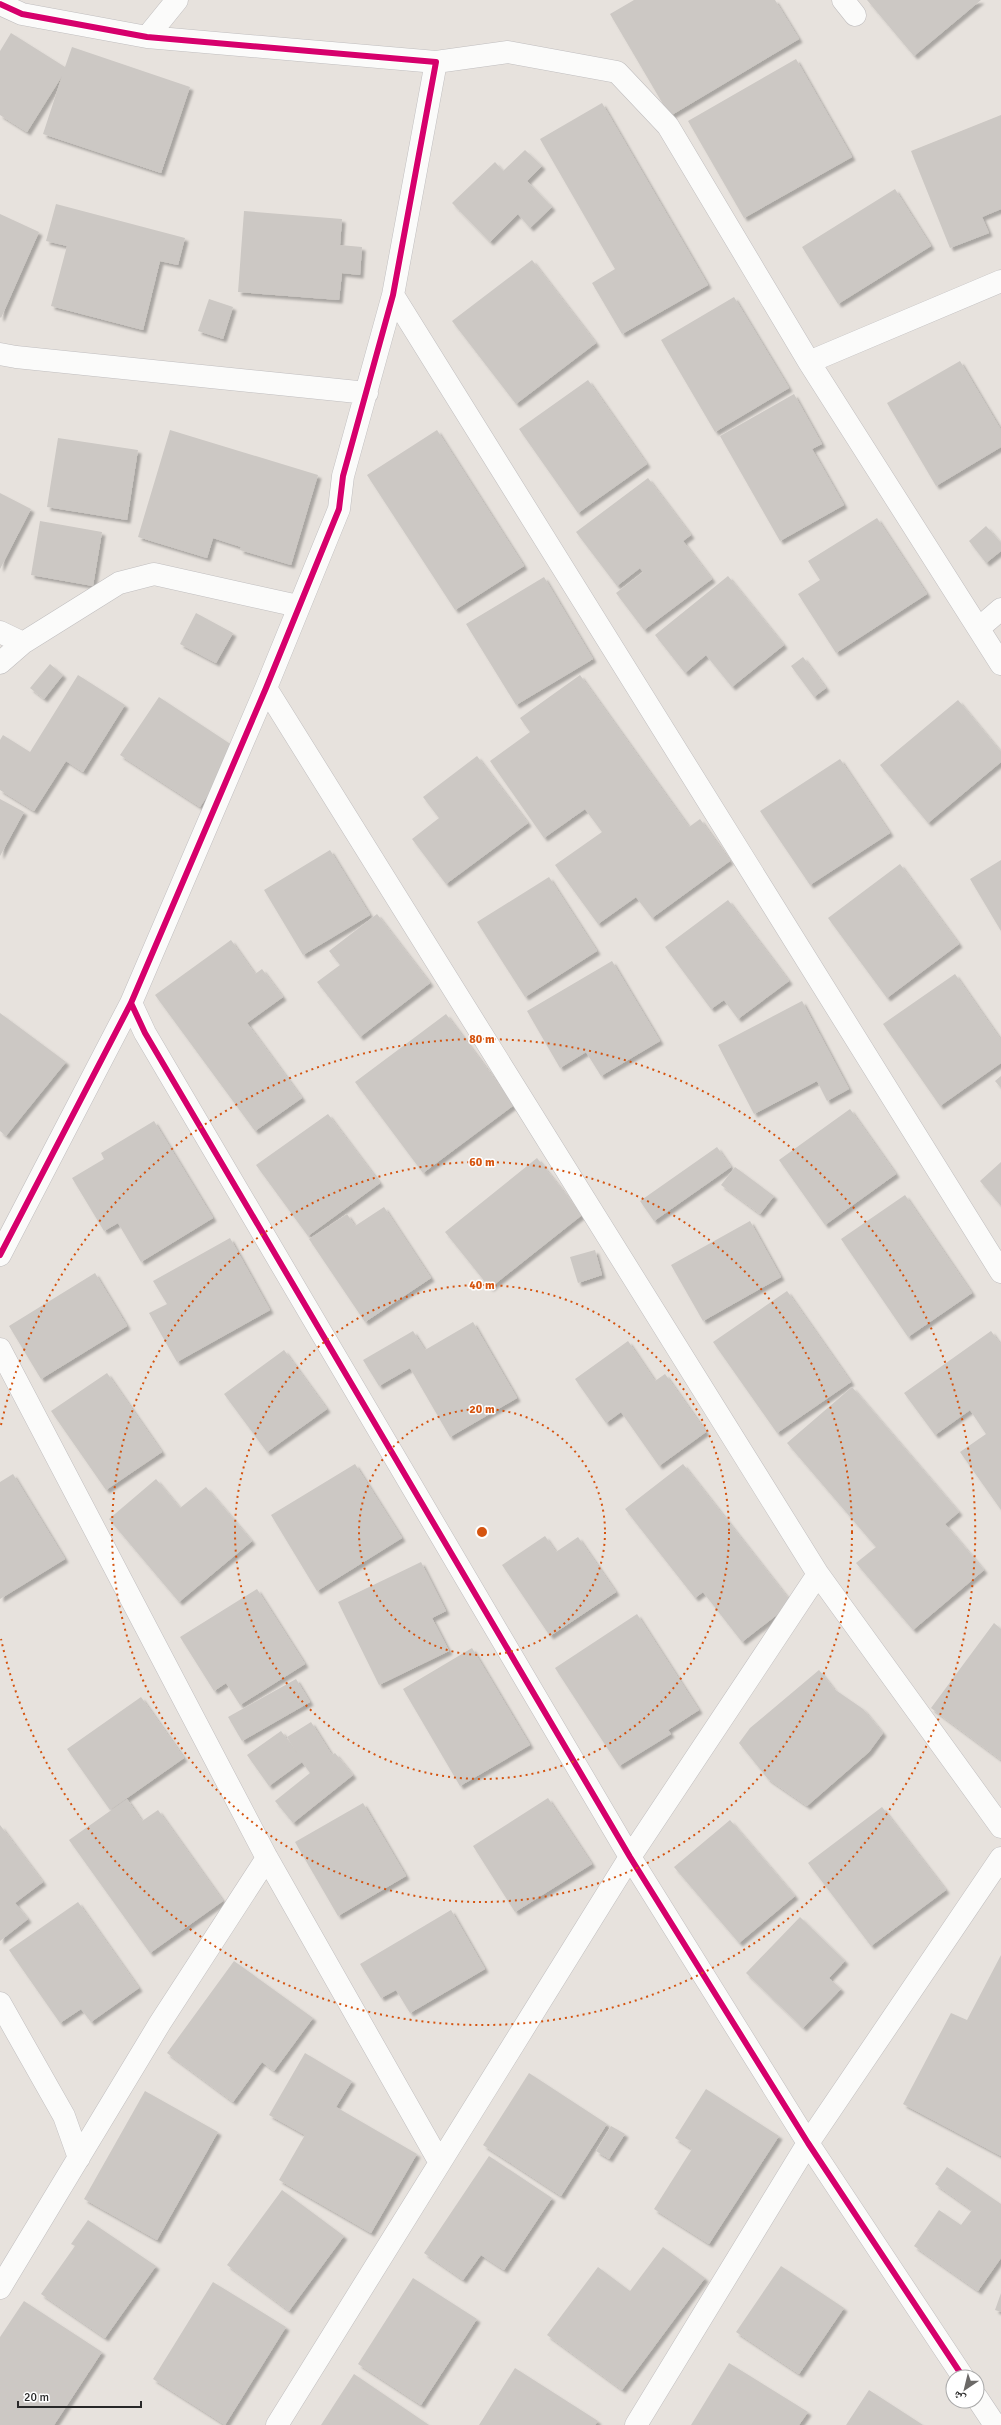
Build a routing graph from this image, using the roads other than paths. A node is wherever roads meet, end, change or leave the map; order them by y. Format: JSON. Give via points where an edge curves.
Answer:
{"nodes":[{"id":1,"x":177,"y":0,"type":"edge"},
{"id":2,"x":0,"y":4,"type":"edge"},
{"id":3,"x":147,"y":37,"type":"junction"},
{"id":4,"x":436,"y":62,"type":"junction"},
{"id":5,"x":1001,"y":281,"type":"edge"},
{"id":6,"x":393,"y":295,"type":"junction"},
{"id":7,"x":0,"y":354,"type":"edge"},
{"id":8,"x":810,"y":362,"type":"junction"},
{"id":9,"x":367,"y":393,"type":"junction"},
{"id":10,"x":298,"y":606,"type":"junction"},
{"id":11,"x":1001,"y":609,"type":"edge"},
{"id":12,"x":979,"y":628,"type":"junction"},
{"id":13,"x":0,"y":632,"type":"edge"},
{"id":14,"x":23,"y":643,"type":"junction"},
{"id":15,"x":0,"y":663,"type":"edge"},
{"id":16,"x":1001,"y":664,"type":"edge"},
{"id":17,"x":266,"y":688,"type":"junction"},
{"id":18,"x":131,"y":1003,"type":"junction"},
{"id":19,"x":0,"y":1255,"type":"edge"},
{"id":20,"x":1001,"y":1272,"type":"edge"},
{"id":21,"x":0,"y":1349,"type":"edge"},
{"id":22,"x":818,"y":1574,"type":"junction"},
{"id":23,"x":1001,"y":1827,"type":"edge"},
{"id":24,"x":630,"y":1856,"type":"junction"},
{"id":25,"x":267,"y":1858,"type":"junction"},
{"id":26,"x":1001,"y":1858,"type":"edge"},
{"id":27,"x":0,"y":2003,"type":"edge"},
{"id":28,"x":808,"y":2143,"type":"junction"},
{"id":29,"x":79,"y":2158,"type":"junction"},
{"id":30,"x":440,"y":2162,"type":"junction"},
{"id":31,"x":0,"y":2288,"type":"edge"},
{"id":32,"x":958,"y":2369,"type":"edge"},
{"id":33,"x":984,"y":2409,"type":"edge"},
{"id":34,"x":277,"y":2425,"type":"edge"},
{"id":35,"x":636,"y":2425,"type":"edge"},
{"id":36,"x":995,"y":2425,"type":"edge"}],
"edges":[{"from":1,"to":3,"type":"street"},
{"from":2,"to":3,"type":"street","via":[[22,14]]},
{"from":3,"to":4,"type":"street"},
{"from":4,"to":6,"type":"street"},
{"from":4,"to":8,"type":"street","via":[[508,52],[617,72],[668,126]]},
{"from":5,"to":8,"type":"street"},
{"from":6,"to":9,"type":"street"},
{"from":6,"to":20,"type":"street"},
{"from":7,"to":9,"type":"street","via":[[16,358]]},
{"from":8,"to":12,"type":"street"},
{"from":9,"to":10,"type":"street","via":[[343,476],[339,509]]},
{"from":10,"to":14,"type":"street","via":[[154,574],[119,584]]},
{"from":10,"to":17,"type":"street"},
{"from":11,"to":12,"type":"street"},
{"from":12,"to":16,"type":"street"},
{"from":13,"to":14,"type":"street"},
{"from":14,"to":15,"type":"street"},
{"from":17,"to":18,"type":"street"},
{"from":17,"to":22,"type":"street"},
{"from":18,"to":19,"type":"street"},
{"from":18,"to":24,"type":"street","via":[[149,1040]]},
{"from":21,"to":25,"type":"street"},
{"from":22,"to":23,"type":"street"},
{"from":22,"to":24,"type":"street"},
{"from":24,"to":28,"type":"street"},
{"from":24,"to":30,"type":"street"},
{"from":25,"to":29,"type":"street","via":[[160,2023]]},
{"from":25,"to":30,"type":"street"},
{"from":26,"to":28,"type":"street"},
{"from":27,"to":29,"type":"street","via":[[64,2116]]},
{"from":28,"to":32,"type":"street"},
{"from":28,"to":35,"type":"street"},
{"from":29,"to":31,"type":"street"},
{"from":30,"to":34,"type":"street"},
{"from":33,"to":36,"type":"street"}]}
